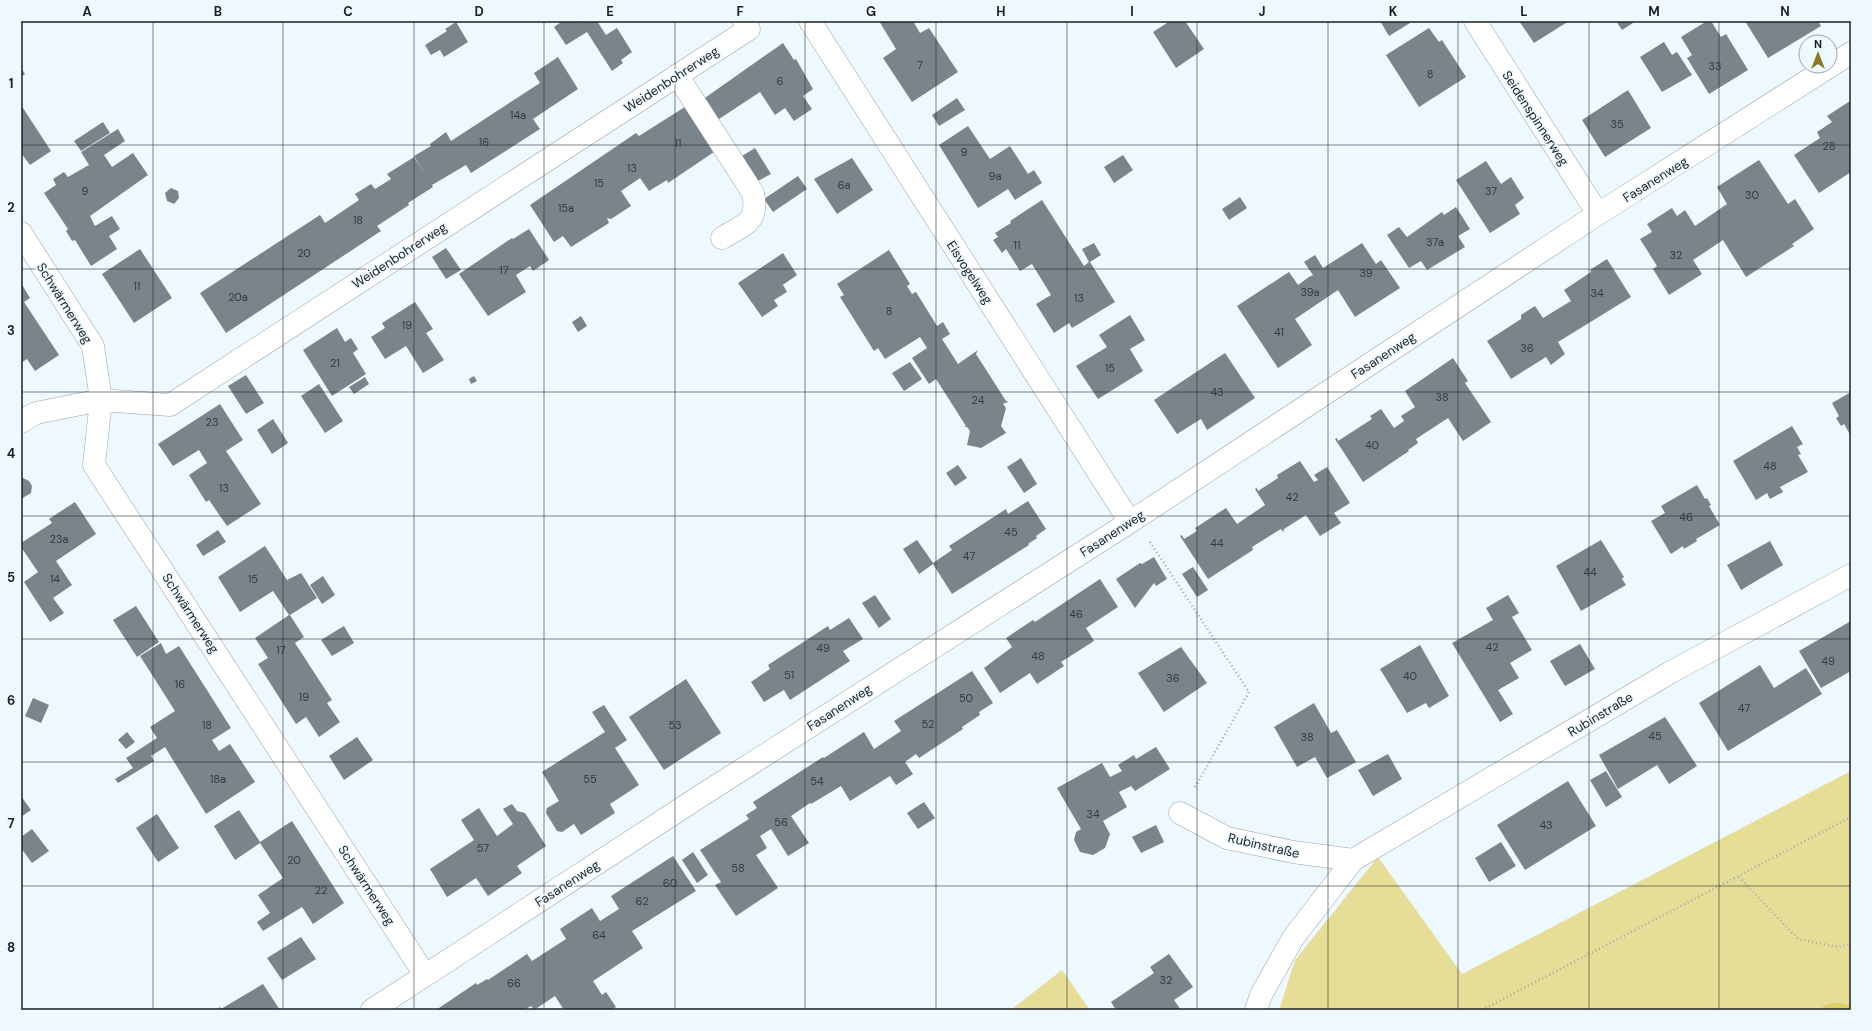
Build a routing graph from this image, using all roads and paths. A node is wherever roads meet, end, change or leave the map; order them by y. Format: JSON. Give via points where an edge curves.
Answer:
{"nodes":[{"id":1,"x":810,"y":21,"type":"edge"},
{"id":2,"x":1475,"y":21,"type":"edge"},
{"id":3,"x":752,"y":24,"type":"edge"},
{"id":4,"x":1851,"y":53,"type":"edge"},
{"id":5,"x":677,"y":75,"type":"junction"},
{"id":6,"x":1598,"y":214,"type":"junction"},
{"id":7,"x":21,"y":233,"type":"edge"},
{"id":8,"x":722,"y":238,"type":"dead end"},
{"id":9,"x":102,"y":400,"type":"junction"},
{"id":10,"x":21,"y":422,"type":"edge"},
{"id":11,"x":1130,"y":522,"type":"junction"},
{"id":12,"x":1851,"y":575,"type":"edge"},
{"id":13,"x":1180,"y":813,"type":"joint"},
{"id":14,"x":1851,"y":817,"type":"edge"},
{"id":15,"x":1353,"y":860,"type":"junction"},
{"id":16,"x":1739,"y":877,"type":"junction"},
{"id":17,"x":1851,"y":944,"type":"edge"},
{"id":18,"x":425,"y":975,"type":"junction"},
{"id":19,"x":372,"y":1010,"type":"edge"},
{"id":20,"x":1256,"y":1010,"type":"edge"},
{"id":21,"x":1482,"y":1010,"type":"edge"}],
"edges":[{"from":1,"to":11,"type":"street","name":"Eisvogelweg"},
{"from":2,"to":6,"type":"street","name":"Seidenspinnerweg"},
{"from":3,"to":5,"type":"street","name":"Weidenbohrerweg"},
{"from":4,"to":6,"type":"street","name":"Fasanenweg"},
{"from":5,"to":8,"type":"street","via":[[753,193],[755,214],[751,220]]},
{"from":5,"to":9,"type":"street","name":"Weidenbohrerweg","via":[[170,405]]},
{"from":6,"to":11,"type":"street","name":"Fasanenweg"},
{"from":7,"to":9,"type":"street","name":"Schwärmerweg","via":[[93,346]]},
{"from":9,"to":10,"type":"street","name":"Weidenbohrerweg","via":[[36,413]]},
{"from":9,"to":18,"type":"street","name":"Schwärmerweg","via":[[94,465]]},
{"from":11,"to":13,"type":"path","via":[[1152,544],[1249,692]]},
{"from":11,"to":18,"type":"street","name":"Fasanenweg"},
{"from":12,"to":15,"type":"street","name":"Rubinstraße","via":[[1670,672]]},
{"from":13,"to":15,"type":"street","name":"Rubinstraße","via":[[1226,838],[1293,852]]},
{"from":14,"to":16,"type":"path"},
{"from":15,"to":20,"type":"street","name":"Rubinstraße","via":[[1293,938],[1261,995]]},
{"from":16,"to":17,"type":"path","via":[[1798,939],[1838,947]]},
{"from":16,"to":21,"type":"path"},
{"from":18,"to":19,"type":"street","name":"Fasanenweg"}]}
